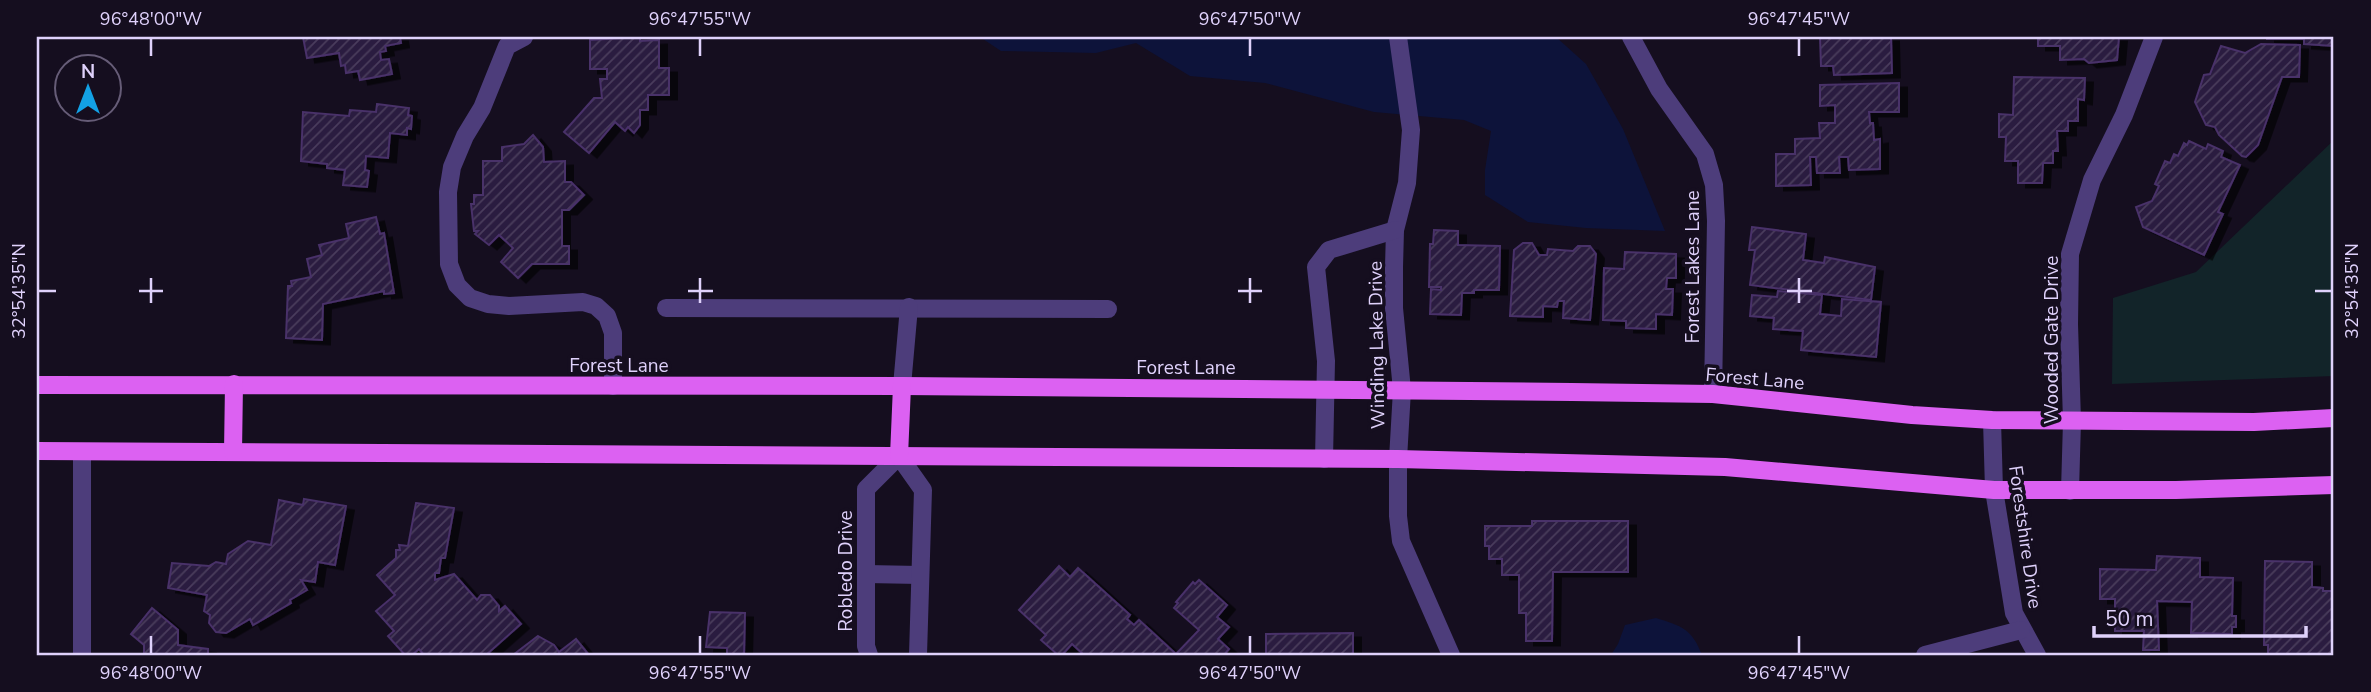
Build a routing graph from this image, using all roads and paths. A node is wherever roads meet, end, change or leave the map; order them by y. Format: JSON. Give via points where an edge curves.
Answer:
{"nodes":[{"id":1,"x":524,"y":37,"type":"edge"},
{"id":2,"x":1398,"y":37,"type":"edge"},
{"id":3,"x":1631,"y":37,"type":"edge"},
{"id":4,"x":2154,"y":37,"type":"edge"},
{"id":5,"x":500,"y":41,"type":"edge"},
{"id":6,"x":1395,"y":230,"type":"junction"},
{"id":7,"x":909,"y":307,"type":"junction"},
{"id":8,"x":667,"y":308,"type":"dead end"},
{"id":9,"x":1108,"y":309,"type":"dead end"},
{"id":10,"x":234,"y":384,"type":"junction"},
{"id":11,"x":37,"y":385,"type":"edge"},
{"id":12,"x":613,"y":386,"type":"junction"},
{"id":13,"x":902,"y":386,"type":"junction"},
{"id":14,"x":1326,"y":389,"type":"junction"},
{"id":15,"x":1402,"y":390,"type":"junction"},
{"id":16,"x":1713,"y":394,"type":"junction"},
{"id":17,"x":2334,"y":418,"type":"edge"},
{"id":18,"x":1992,"y":420,"type":"junction"},
{"id":19,"x":2072,"y":421,"type":"junction"},
{"id":20,"x":37,"y":451,"type":"edge"},
{"id":21,"x":82,"y":452,"type":"junction"},
{"id":22,"x":233,"y":452,"type":"junction"},
{"id":23,"x":899,"y":456,"type":"junction"},
{"id":24,"x":1324,"y":458,"type":"junction"},
{"id":25,"x":1398,"y":459,"type":"junction"},
{"id":26,"x":2334,"y":485,"type":"edge"},
{"id":27,"x":1994,"y":490,"type":"junction"},
{"id":28,"x":2070,"y":491,"type":"junction"},
{"id":29,"x":866,"y":574,"type":"junction"},
{"id":30,"x":920,"y":575,"type":"junction"},
{"id":31,"x":2021,"y":630,"type":"junction"},
{"id":32,"x":82,"y":655,"type":"edge"},
{"id":33,"x":869,"y":655,"type":"edge"},
{"id":34,"x":918,"y":655,"type":"edge"},
{"id":35,"x":1451,"y":655,"type":"edge"},
{"id":36,"x":1925,"y":655,"type":"edge"},
{"id":37,"x":2037,"y":655,"type":"edge"}],
"edges":[{"from":1,"to":5,"type":"street"},
{"from":2,"to":6,"type":"street","name":"Winding Lake Drive","via":[[1411,130],[1407,183]]},
{"from":3,"to":16,"type":"street","name":"Forest Lakes Lane","via":[[1659,89],[1705,154],[1714,185]]},
{"from":4,"to":19,"type":"street","name":"Wooded Gate Drive","via":[[2124,115],[2092,180],[2070,254]]},
{"from":5,"to":12,"type":"street","via":[[482,108],[453,167],[448,192],[449,264],[457,285],[470,298],[488,304],[583,302],[596,306],[607,316],[613,333]]},
{"from":6,"to":14,"type":"street","name":"Winding Lake Drive","via":[[1329,250],[1316,267]]},
{"from":6,"to":15,"type":"street","name":"Winding Lake Drive","via":[[1394,307]]},
{"from":7,"to":8,"type":"street"},
{"from":7,"to":9,"type":"street"},
{"from":7,"to":13,"type":"street"},
{"from":10,"to":11,"type":"main road","name":"Forest Lane"},
{"from":10,"to":12,"type":"main road","name":"Forest Lane"},
{"from":10,"to":22,"type":"main road"},
{"from":12,"to":13,"type":"main road","name":"Forest Lane"},
{"from":13,"to":14,"type":"main road","name":"Forest Lane"},
{"from":13,"to":23,"type":"main road"},
{"from":14,"to":15,"type":"main road","name":"Forest Lane"},
{"from":14,"to":24,"type":"street","name":"Winding Lake Drive"},
{"from":15,"to":16,"type":"main road","name":"Forest Lane"},
{"from":15,"to":25,"type":"street","name":"Winding Lake Drive"},
{"from":16,"to":18,"type":"main road","name":"Forest Lane"},
{"from":17,"to":19,"type":"main road","name":"Forest Lane"},
{"from":18,"to":19,"type":"main road","name":"Forest Lane"},
{"from":18,"to":27,"type":"street","name":"Forestshire Drive"},
{"from":19,"to":28,"type":"street","name":"Wooded Gate Drive"},
{"from":20,"to":21,"type":"main road"},
{"from":21,"to":22,"type":"main road"},
{"from":21,"to":32,"type":"street"},
{"from":22,"to":23,"type":"main road"},
{"from":23,"to":24,"type":"main road"},
{"from":23,"to":29,"type":"street","name":"Robledo Drive","via":[[866,489]]},
{"from":23,"to":30,"type":"street","via":[[923,490]]},
{"from":24,"to":25,"type":"main road"},
{"from":25,"to":27,"type":"main road","via":[[1725,467]]},
{"from":25,"to":35,"type":"street","name":"Winding Lake Drive","via":[[1401,541]]},
{"from":26,"to":28,"type":"main road"},
{"from":27,"to":28,"type":"main road"},
{"from":27,"to":31,"type":"street","name":"Forestshire Drive","via":[[2014,613]]},
{"from":29,"to":30,"type":"street"},
{"from":29,"to":33,"type":"street","name":"Robledo Drive"},
{"from":30,"to":34,"type":"street"},
{"from":31,"to":36,"type":"street"},
{"from":31,"to":37,"type":"street","name":"Forestshire Drive"}]}
